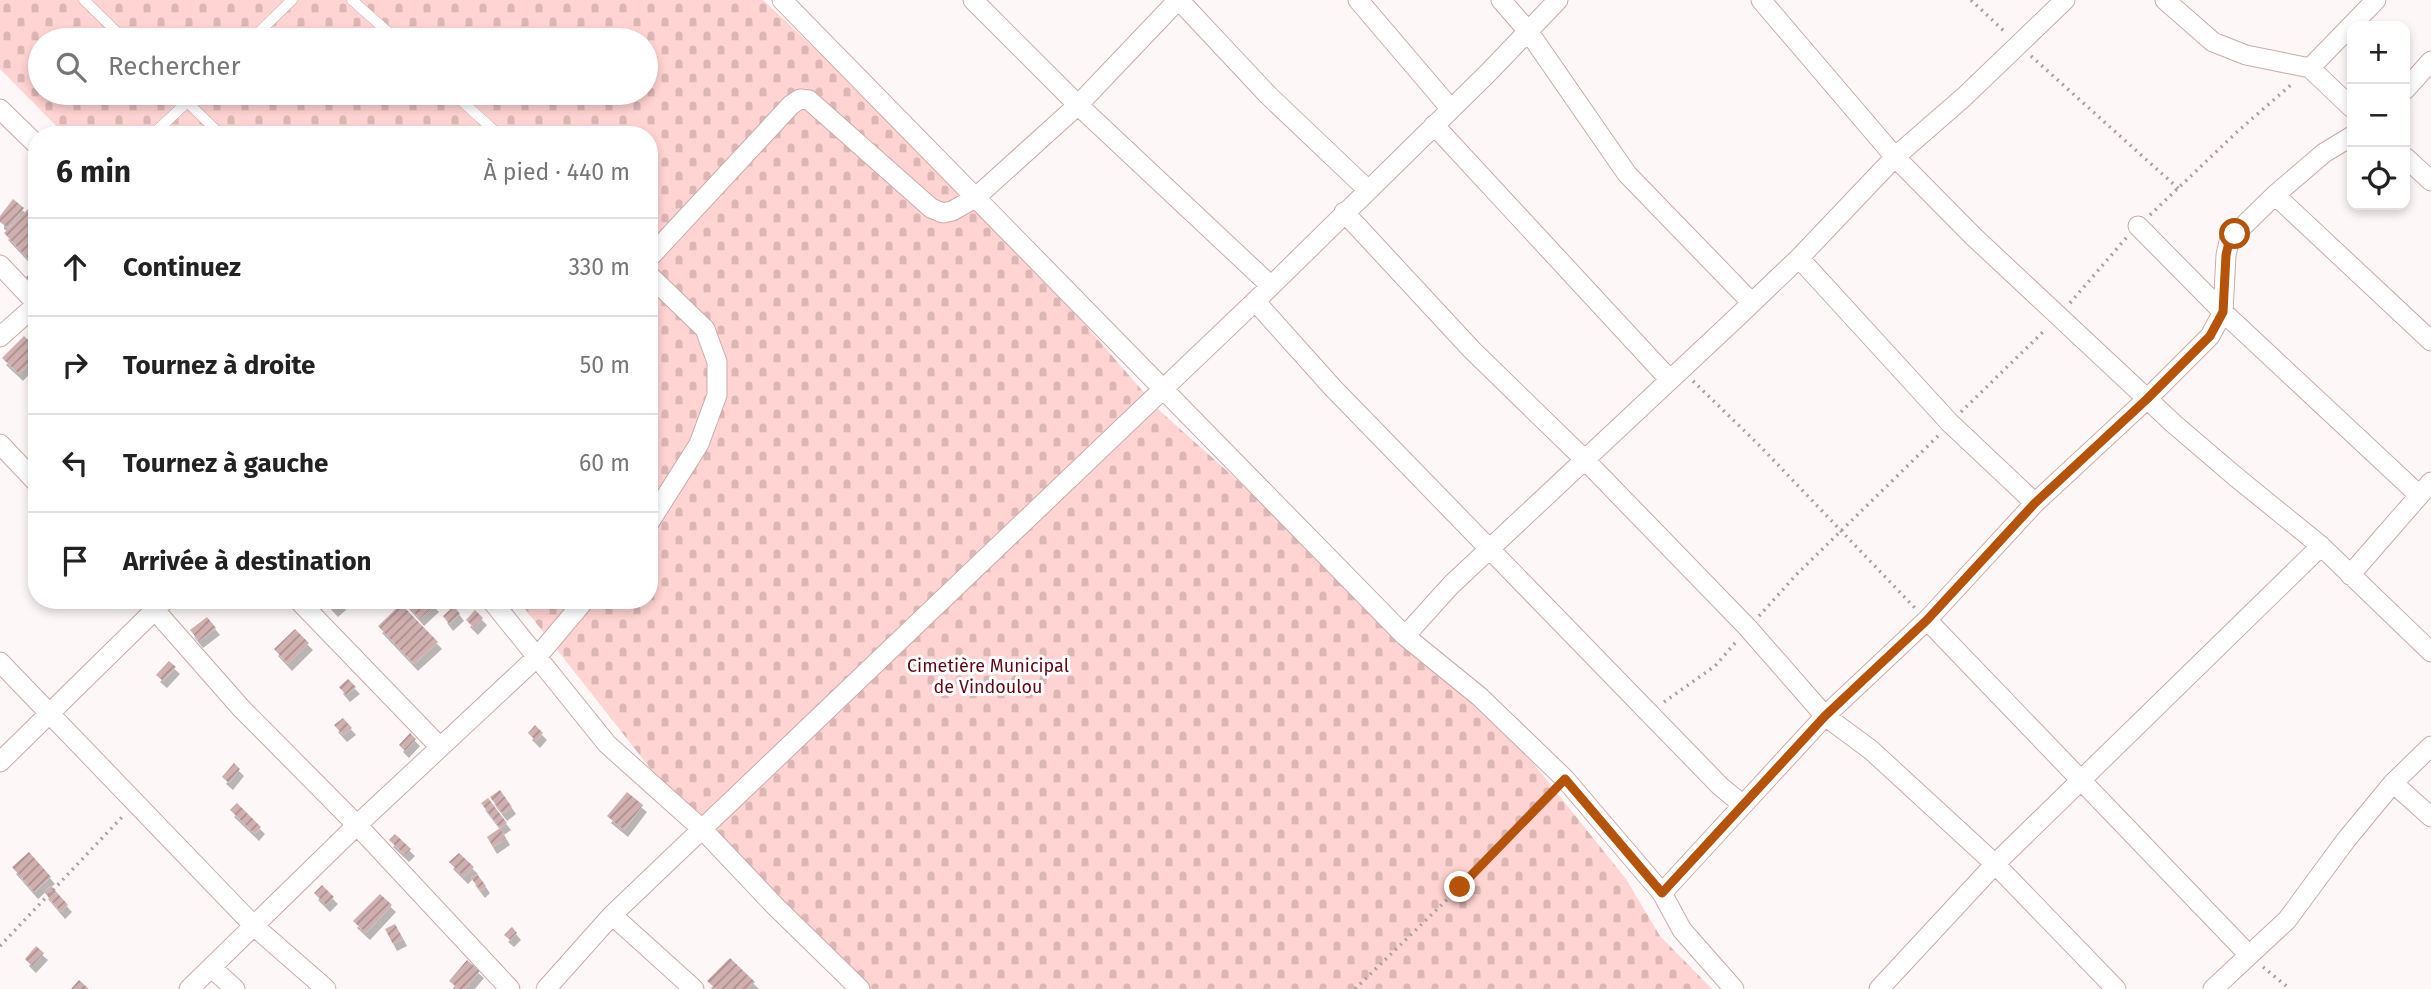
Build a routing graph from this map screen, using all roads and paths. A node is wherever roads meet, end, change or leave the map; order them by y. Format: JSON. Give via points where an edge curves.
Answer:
{"nodes":[{"id":1,"x":84,"y":0,"type":"edge"},
{"id":2,"x":292,"y":0,"type":"edge"},
{"id":3,"x":352,"y":0,"type":"edge"},
{"id":4,"x":782,"y":0,"type":"edge"},
{"id":5,"x":972,"y":0,"type":"edge"},
{"id":6,"x":1179,"y":0,"type":"edge"},
{"id":7,"x":1357,"y":0,"type":"edge"},
{"id":8,"x":1501,"y":0,"type":"edge"},
{"id":9,"x":1558,"y":0,"type":"edge"},
{"id":10,"x":1761,"y":0,"type":"edge"},
{"id":11,"x":1970,"y":0,"type":"edge"},
{"id":12,"x":2065,"y":0,"type":"edge"},
{"id":13,"x":2165,"y":0,"type":"edge"},
{"id":14,"x":2375,"y":0,"type":"edge"},
{"id":15,"x":113,"y":28,"type":"edge"},
{"id":16,"x":263,"y":28,"type":"edge"},
{"id":17,"x":384,"y":28,"type":"edge"},
{"id":18,"x":1528,"y":31,"type":"junction"},
{"id":19,"x":2017,"y":44,"type":"junction"},
{"id":20,"x":2431,"y":61,"type":"edge"},
{"id":21,"x":2310,"y":68,"type":"junction"},
{"id":22,"x":2410,"y":84,"type":"edge"},
{"id":23,"x":2347,"y":103,"type":"edge"},
{"id":24,"x":184,"y":105,"type":"edge"},
{"id":25,"x":190,"y":105,"type":"edge"},
{"id":26,"x":466,"y":105,"type":"edge"},
{"id":27,"x":1078,"y":105,"type":"junction"},
{"id":28,"x":0,"y":108,"type":"edge"},
{"id":29,"x":1451,"y":108,"type":"junction"},
{"id":30,"x":1434,"y":125,"type":"junction"},
{"id":31,"x":162,"y":126,"type":"edge"},
{"id":32,"x":212,"y":126,"type":"edge"},
{"id":33,"x":489,"y":126,"type":"edge"},
{"id":34,"x":28,"y":136,"type":"edge"},
{"id":35,"x":2347,"y":139,"type":"edge"},
{"id":36,"x":1895,"y":156,"type":"junction"},
{"id":37,"x":2410,"y":162,"type":"edge"},
{"id":38,"x":2431,"y":181,"type":"edge"},
{"id":39,"x":2179,"y":188,"type":"dead end"},
{"id":40,"x":1368,"y":190,"type":"junction"},
{"id":41,"x":2275,"y":195,"type":"junction"},
{"id":42,"x":975,"y":198,"type":"junction"},
{"id":43,"x":1344,"y":212,"type":"junction"},
{"id":44,"x":2138,"y":226,"type":"dead end"},
{"id":45,"x":658,"y":248,"type":"edge"},
{"id":46,"x":1799,"y":258,"type":"junction"},
{"id":47,"x":0,"y":265,"type":"edge"},
{"id":48,"x":658,"y":284,"type":"edge"},
{"id":49,"x":1271,"y":286,"type":"junction"},
{"id":50,"x":28,"y":295,"type":"edge"},
{"id":51,"x":1255,"y":301,"type":"junction"},
{"id":52,"x":1752,"y":303,"type":"junction"},
{"id":53,"x":28,"y":312,"type":"edge"},
{"id":54,"x":2223,"y":312,"type":"junction"},
{"id":55,"x":0,"y":337,"type":"edge"},
{"id":56,"x":2431,"y":341,"type":"edge"},
{"id":57,"x":1676,"y":375,"type":"junction"},
{"id":58,"x":1163,"y":387,"type":"junction"},
{"id":59,"x":2147,"y":399,"type":"junction"},
{"id":60,"x":1950,"y":423,"type":"junction"},
{"id":61,"x":0,"y":444,"type":"edge"},
{"id":62,"x":1586,"y":461,"type":"junction"},
{"id":63,"x":28,"y":474,"type":"edge"},
{"id":64,"x":2425,"y":489,"type":"edge"},
{"id":65,"x":2035,"y":503,"type":"junction"},
{"id":66,"x":658,"y":509,"type":"edge"},
{"id":67,"x":1842,"y":530,"type":"junction"},
{"id":68,"x":2321,"y":546,"type":"junction"},
{"id":69,"x":1490,"y":549,"type":"junction"},
{"id":70,"x":2350,"y":575,"type":"junction"},
{"id":71,"x":150,"y":609,"type":"edge"},
{"id":72,"x":159,"y":609,"type":"edge"},
{"id":73,"x":307,"y":609,"type":"edge"},
{"id":74,"x":498,"y":609,"type":"edge"},
{"id":75,"x":577,"y":609,"type":"edge"},
{"id":76,"x":1927,"y":620,"type":"junction"},
{"id":77,"x":1748,"y":628,"type":"junction"},
{"id":78,"x":1405,"y":636,"type":"junction"},
{"id":79,"x":2431,"y":652,"type":"edge"},
{"id":80,"x":537,"y":657,"type":"junction"},
{"id":81,"x":0,"y":662,"type":"edge"},
{"id":82,"x":48,"y":712,"type":"junction"},
{"id":83,"x":1648,"y":714,"type":"junction"},
{"id":84,"x":1825,"y":716,"type":"junction"},
{"id":85,"x":2431,"y":746,"type":"edge"},
{"id":86,"x":440,"y":747,"type":"junction"},
{"id":87,"x":0,"y":762,"type":"edge"},
{"id":88,"x":1565,"y":779,"type":"junction"},
{"id":89,"x":2082,"y":780,"type":"junction"},
{"id":90,"x":2393,"y":783,"type":"junction"},
{"id":91,"x":137,"y":802,"type":"junction"},
{"id":92,"x":1743,"y":806,"type":"junction"},
{"id":93,"x":2431,"y":817,"type":"edge"},
{"id":94,"x":357,"y":825,"type":"junction"},
{"id":95,"x":703,"y":830,"type":"junction"},
{"id":96,"x":1995,"y":864,"type":"junction"},
{"id":97,"x":1662,"y":893,"type":"junction"},
{"id":98,"x":612,"y":915,"type":"junction"},
{"id":99,"x":255,"y":927,"type":"junction"},
{"id":100,"x":0,"y":946,"type":"edge"},
{"id":101,"x":2248,"y":954,"type":"junction"},
{"id":102,"x":212,"y":968,"type":"junction"},
{"id":103,"x":857,"y":988,"type":"edge"},
{"id":104,"x":189,"y":989,"type":"edge"},
{"id":105,"x":235,"y":989,"type":"edge"},
{"id":106,"x":326,"y":989,"type":"edge"},
{"id":107,"x":510,"y":989,"type":"edge"},
{"id":108,"x":546,"y":989,"type":"edge"},
{"id":109,"x":694,"y":989,"type":"edge"},
{"id":110,"x":1355,"y":989,"type":"edge"},
{"id":111,"x":1734,"y":989,"type":"edge"},
{"id":112,"x":1879,"y":989,"type":"edge"},
{"id":113,"x":2116,"y":989,"type":"edge"},
{"id":114,"x":2213,"y":989,"type":"edge"},
{"id":115,"x":2290,"y":989,"type":"edge"}],
"edges":[{"from":1,"to":15,"type":"lane"},
{"from":2,"to":16,"type":"lane"},
{"from":3,"to":17,"type":"lane"},
{"from":4,"to":42,"type":"street"},
{"from":5,"to":27,"type":"street"},
{"from":6,"to":27,"type":"street"},
{"from":6,"to":40,"type":"street","via":[[1268,95]]},
{"from":7,"to":29,"type":"street"},
{"from":8,"to":18,"type":"street"},
{"from":9,"to":18,"type":"street"},
{"from":10,"to":36,"type":"street"},
{"from":11,"to":19,"type":"path"},
{"from":12,"to":19,"type":"street"},
{"from":13,"to":21,"type":"street","via":[[2213,42],[2246,55]]},
{"from":14,"to":21,"type":"street"},
{"from":18,"to":29,"type":"street"},
{"from":18,"to":52,"type":"street","via":[[1627,174]]},
{"from":19,"to":36,"type":"street"},
{"from":19,"to":39,"type":"path"},
{"from":20,"to":22,"type":"street"},
{"from":21,"to":23,"type":"street"},
{"from":24,"to":31,"type":"lane"},
{"from":25,"to":32,"type":"lane"},
{"from":26,"to":33,"type":"lane"},
{"from":27,"to":42,"type":"street"},
{"from":27,"to":49,"type":"street"},
{"from":28,"to":34,"type":"street"},
{"from":29,"to":30,"type":"street"},
{"from":30,"to":40,"type":"street"},
{"from":30,"to":57,"type":"street"},
{"from":35,"to":41,"type":"street"},
{"from":36,"to":46,"type":"street"},
{"from":36,"to":59,"type":"street"},
{"from":37,"to":38,"type":"street"},
{"from":40,"to":43,"type":"street"},
{"from":41,"to":54,"type":"street","via":[[2229,242]]},
{"from":41,"to":56,"type":"street"},
{"from":42,"to":45,"type":"street","via":[[952,211],[931,208],[808,100],[800,99]]},
{"from":42,"to":58,"type":"street"},
{"from":43,"to":49,"type":"street"},
{"from":43,"to":62,"type":"street","via":[[1472,350]]},
{"from":44,"to":54,"type":"street"},
{"from":46,"to":52,"type":"street"},
{"from":46,"to":60,"type":"street"},
{"from":47,"to":50,"type":"street"},
{"from":48,"to":66,"type":"street","via":[[705,329],[717,362],[717,395],[699,444]]},
{"from":49,"to":51,"type":"street"},
{"from":51,"to":58,"type":"street"},
{"from":51,"to":69,"type":"street"},
{"from":52,"to":57,"type":"street"},
{"from":53,"to":55,"type":"street"},
{"from":54,"to":59,"type":"street","via":[[2210,336]]},
{"from":54,"to":64,"type":"street"},
{"from":57,"to":62,"type":"street"},
{"from":57,"to":67,"type":"path"},
{"from":58,"to":78,"type":"street"},
{"from":58,"to":95,"type":"street"},
{"from":59,"to":65,"type":"street"},
{"from":59,"to":68,"type":"street"},
{"from":60,"to":65,"type":"street"},
{"from":60,"to":67,"type":"path"},
{"from":61,"to":63,"type":"street"},
{"from":62,"to":69,"type":"street"},
{"from":62,"to":77,"type":"street"},
{"from":64,"to":70,"type":"street"},
{"from":65,"to":76,"type":"street"},
{"from":67,"to":76,"type":"path"},
{"from":67,"to":77,"type":"path"},
{"from":68,"to":70,"type":"street"},
{"from":68,"to":89,"type":"street"},
{"from":69,"to":78,"type":"street"},
{"from":69,"to":83,"type":"street"},
{"from":70,"to":79,"type":"street"},
{"from":71,"to":82,"type":"street"},
{"from":72,"to":94,"type":"street","via":[[241,708]]},
{"from":73,"to":86,"type":"street"},
{"from":74,"to":80,"type":"street"},
{"from":75,"to":80,"type":"street"},
{"from":76,"to":84,"type":"street"},
{"from":76,"to":89,"type":"street"},
{"from":77,"to":83,"type":"path","via":[[1715,666]]},
{"from":77,"to":84,"type":"street"},
{"from":78,"to":88,"type":"street","via":[[1480,697]]},
{"from":80,"to":86,"type":"street"},
{"from":80,"to":95,"type":"street","via":[[607,744]]},
{"from":81,"to":82,"type":"street"},
{"from":82,"to":87,"type":"street"},
{"from":82,"to":91,"type":"street"},
{"from":83,"to":92,"type":"street"},
{"from":84,"to":92,"type":"street"},
{"from":84,"to":96,"type":"street","via":[[1871,750]]},
{"from":85,"to":90,"type":"street"},
{"from":86,"to":94,"type":"street"},
{"from":88,"to":97,"type":"street"},
{"from":88,"to":110,"type":"path"},
{"from":89,"to":96,"type":"street"},
{"from":89,"to":101,"type":"street"},
{"from":90,"to":93,"type":"street"},
{"from":90,"to":101,"type":"street","via":[[2287,920]]},
{"from":91,"to":99,"type":"street"},
{"from":91,"to":100,"type":"path"},
{"from":92,"to":97,"type":"street"},
{"from":94,"to":99,"type":"street"},
{"from":94,"to":107,"type":"street"},
{"from":95,"to":98,"type":"street"},
{"from":95,"to":103,"type":"street"},
{"from":96,"to":112,"type":"street"},
{"from":96,"to":113,"type":"street"},
{"from":97,"to":111,"type":"street","via":[[1682,930]]},
{"from":98,"to":108,"type":"street"},
{"from":98,"to":109,"type":"street"},
{"from":99,"to":102,"type":"street"},
{"from":99,"to":106,"type":"street"},
{"from":101,"to":114,"type":"street"},
{"from":101,"to":115,"type":"path"},
{"from":102,"to":104,"type":"street"},
{"from":102,"to":105,"type":"street"}]}
